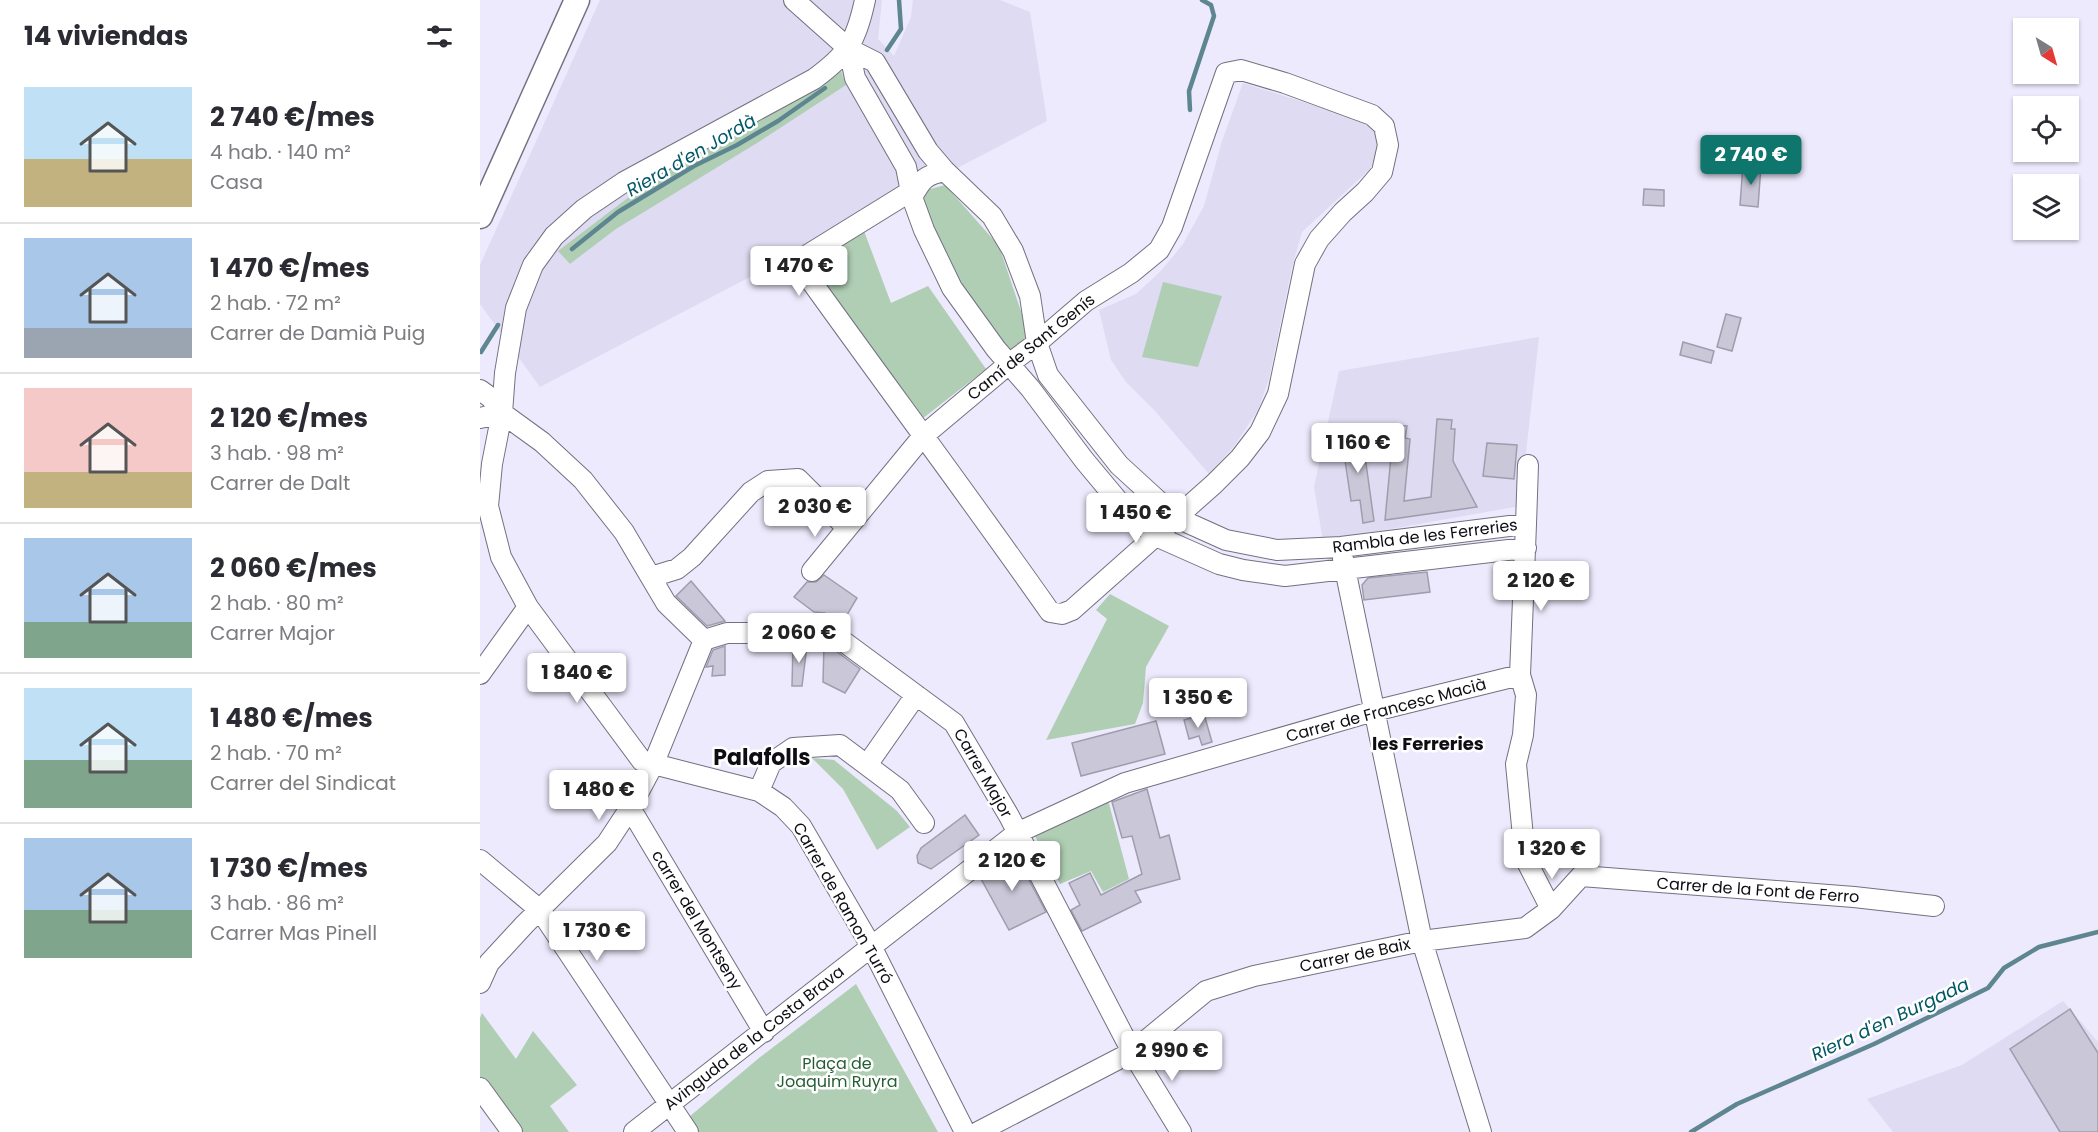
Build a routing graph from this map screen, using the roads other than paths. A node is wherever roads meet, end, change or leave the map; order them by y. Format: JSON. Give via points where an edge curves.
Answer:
{"nodes":[{"id":1,"x":577,"y":0,"type":"edge"},
{"id":2,"x":794,"y":0,"type":"edge"},
{"id":3,"x":865,"y":0,"type":"edge"},
{"id":4,"x":849,"y":49,"type":"junction"},
{"id":5,"x":945,"y":171,"type":"junction"},
{"id":6,"x":911,"y":194,"type":"junction"},
{"id":7,"x":480,"y":216,"type":"edge"},
{"id":8,"x":1037,"y":343,"type":"junction"},
{"id":9,"x":1010,"y":363,"type":"junction"},
{"id":10,"x":505,"y":373,"type":"junction"},
{"id":11,"x":481,"y":390,"type":"edge"},
{"id":12,"x":502,"y":413,"type":"junction"},
{"id":13,"x":480,"y":418,"type":"edge"},
{"id":14,"x":923,"y":436,"type":"junction"},
{"id":15,"x":480,"y":440,"type":"edge"},
{"id":16,"x":492,"y":464,"type":"junction"},
{"id":17,"x":1528,"y":465,"type":"dead end"},
{"id":18,"x":484,"y":512,"type":"edge"},
{"id":19,"x":1177,"y":518,"type":"junction"},
{"id":20,"x":1526,"y":524,"type":"junction"},
{"id":21,"x":847,"y":528,"type":"junction"},
{"id":22,"x":1156,"y":536,"type":"junction"},
{"id":23,"x":480,"y":537,"type":"edge"},
{"id":24,"x":1341,"y":547,"type":"junction"},
{"id":25,"x":1526,"y":548,"type":"junction"},
{"id":26,"x":501,"y":557,"type":"junction"},
{"id":27,"x":1345,"y":570,"type":"junction"},
{"id":28,"x":812,"y":571,"type":"dead end"},
{"id":29,"x":651,"y":577,"type":"junction"},
{"id":30,"x":528,"y":606,"type":"junction"},
{"id":31,"x":704,"y":640,"type":"junction"},
{"id":32,"x":480,"y":674,"type":"edge"},
{"id":33,"x":1520,"y":675,"type":"junction"},
{"id":34,"x":916,"y":695,"type":"junction"},
{"id":35,"x":1374,"y":711,"type":"junction"},
{"id":36,"x":653,"y":765,"type":"junction"},
{"id":37,"x":867,"y":765,"type":"junction"},
{"id":38,"x":759,"y":791,"type":"junction"},
{"id":39,"x":630,"y":808,"type":"junction"},
{"id":40,"x":924,"y":823,"type":"dead end"},
{"id":41,"x":1017,"y":833,"type":"junction"},
{"id":42,"x":480,"y":860,"type":"edge"},
{"id":43,"x":1581,"y":876,"type":"joint"},
{"id":44,"x":1934,"y":906,"type":"dead end"},
{"id":45,"x":1551,"y":909,"type":"junction"},
{"id":46,"x":540,"y":910,"type":"junction"},
{"id":47,"x":1422,"y":941,"type":"junction"},
{"id":48,"x":871,"y":946,"type":"junction"},
{"id":49,"x":480,"y":983,"type":"edge"},
{"id":50,"x":764,"y":1032,"type":"junction"},
{"id":51,"x":1132,"y":1052,"type":"junction"},
{"id":52,"x":480,"y":1088,"type":"edge"},
{"id":53,"x":670,"y":1103,"type":"junction"},
{"id":54,"x":512,"y":1132,"type":"edge"},
{"id":55,"x":634,"y":1132,"type":"edge"},
{"id":56,"x":688,"y":1132,"type":"edge"},
{"id":57,"x":965,"y":1132,"type":"edge"},
{"id":58,"x":978,"y":1132,"type":"edge"},
{"id":59,"x":1181,"y":1132,"type":"edge"},
{"id":60,"x":1481,"y":1132,"type":"edge"}],
"edges":[{"from":1,"to":7,"type":"main road"},
{"from":2,"to":4,"type":"street","name":"Rambla de les Ferreries"},
{"from":3,"to":4,"type":"street"},
{"from":4,"to":5,"type":"street","name":"Rambla de les Ferreries","via":[[875,62],[928,151]]},
{"from":4,"to":6,"type":"street","name":"Rambla de les Ferreries","via":[[855,78],[906,167]]},
{"from":4,"to":10,"type":"street","name":"Carrer de Ramon Turró","via":[[814,80],[624,182],[584,209],[554,236],[533,265],[516,308]]},
{"from":5,"to":6,"type":"street","via":[[931,174]]},
{"from":5,"to":8,"type":"street","name":"Rambla de les Ferreries","via":[[992,216],[1013,251],[1030,296]]},
{"from":6,"to":9,"type":"street","name":"Rambla de les Ferreries","via":[[952,288]]},
{"from":6,"to":14,"type":"street","via":[[809,254],[806,274]]},
{"from":8,"to":9,"type":"street","name":"Camí de Sant Genís"},
{"from":8,"to":19,"type":"street","name":"Rambla de les Ferreries","via":[[1048,375],[1072,407],[1119,465]]},
{"from":8,"to":19,"type":"street","name":"Camí de Sant Genís","via":[[1086,301],[1131,273],[1159,249],[1172,227],[1226,73],[1241,70],[1295,87],[1372,115],[1384,126],[1388,145],[1383,172],[1319,239],[1305,264],[1278,394],[1260,432],[1240,458]]},
{"from":9,"to":14,"type":"street","name":"Camí de Sant Genís"},
{"from":9,"to":22,"type":"street","name":"Rambla de les Ferreries","via":[[1091,469],[1130,514]]},
{"from":10,"to":11,"type":"street"},
{"from":10,"to":12,"type":"street","name":"Carrer de Ramon Turró"},
{"from":11,"to":12,"type":"street"},
{"from":12,"to":13,"type":"street"},
{"from":12,"to":16,"type":"street","name":"Carrer de Ramon Turró"},
{"from":12,"to":29,"type":"street","via":[[542,442],[583,480],[624,532]]},
{"from":14,"to":21,"type":"street","name":"Camí de Sant Genís"},
{"from":14,"to":22,"type":"street","via":[[1050,612],[1062,614],[1072,610]]},
{"from":15,"to":16,"type":"street"},
{"from":16,"to":18,"type":"street","name":"Carrer de Ramon Turró"},
{"from":17,"to":20,"type":"street"},
{"from":18,"to":26,"type":"street","name":"Carrer de Ramon Turró"},
{"from":19,"to":22,"type":"street"},
{"from":19,"to":24,"type":"street","name":"Rambla de les Ferreries","via":[[1226,540],[1277,550]]},
{"from":20,"to":24,"type":"street","name":"Rambla de les Ferreries"},
{"from":20,"to":25,"type":"street","name":"Rambla de les Ferreries"},
{"from":21,"to":28,"type":"street","name":"Camí de Sant Genís"},
{"from":21,"to":29,"type":"street","via":[[798,479],[768,481],[751,492],[693,557],[677,569]]},
{"from":22,"to":27,"type":"street","name":"Rambla de les Ferreries","via":[[1219,564],[1243,570],[1285,576]]},
{"from":23,"to":26,"type":"street","name":"Carrer de Ramon Turró"},
{"from":24,"to":27,"type":"street"},
{"from":25,"to":27,"type":"street","name":"Rambla de les Ferreries"},
{"from":25,"to":33,"type":"street"},
{"from":26,"to":30,"type":"street","name":"Carrer de Ramon Turró"},
{"from":27,"to":35,"type":"street"},
{"from":29,"to":31,"type":"street","via":[[666,603]]},
{"from":30,"to":32,"type":"street"},
{"from":30,"to":36,"type":"street","name":"Carrer de Ramon Turró","via":[[642,761]]},
{"from":31,"to":34,"type":"street","name":"Carrer Major","via":[[727,633],[832,633]]},
{"from":31,"to":36,"type":"street"},
{"from":33,"to":35,"type":"street","name":"Carrer de Francesc Macià"},
{"from":33,"to":45,"type":"street","via":[[1526,695],[1516,764],[1524,847],[1528,864]]},
{"from":34,"to":37,"type":"street"},
{"from":34,"to":41,"type":"street","name":"Carrer Major","via":[[954,723]]},
{"from":35,"to":41,"type":"street","name":"Carrer de Francesc Macià","via":[[1125,783]]},
{"from":35,"to":47,"type":"street"},
{"from":36,"to":38,"type":"street","name":"Carrer de Ramon Turró"},
{"from":36,"to":39,"type":"street"},
{"from":37,"to":38,"type":"street","via":[[840,745],[793,748],[771,763]]},
{"from":37,"to":40,"type":"street","via":[[900,790]]},
{"from":38,"to":48,"type":"street","name":"Carrer de Ramon Turró","via":[[783,807],[801,826]]},
{"from":39,"to":46,"type":"street","via":[[607,843]]},
{"from":39,"to":50,"type":"street","name":"carrer del Montseny"},
{"from":41,"to":48,"type":"street","name":"Avinguda de la Costa Brava"},
{"from":41,"to":51,"type":"street","name":"Carrer Major"},
{"from":42,"to":46,"type":"street"},
{"from":43,"to":44,"type":"street","name":"Carrer de la Font de Ferro"},
{"from":43,"to":45,"type":"street","name":"Carrer de Baix"},
{"from":45,"to":47,"type":"street","name":"Carrer de Baix","via":[[1525,928]]},
{"from":46,"to":49,"type":"street","via":[[489,963]]},
{"from":46,"to":53,"type":"street"},
{"from":47,"to":51,"type":"street","name":"Carrer de Baix","via":[[1254,976],[1206,991]]},
{"from":47,"to":60,"type":"street"},
{"from":48,"to":50,"type":"street","name":"Avinguda de la Costa Brava"},
{"from":48,"to":57,"type":"street","name":"Carrer de Ramon Turró"},
{"from":50,"to":53,"type":"street","name":"Avinguda de la Costa Brava"},
{"from":51,"to":58,"type":"street","name":"Carrer de Baix"},
{"from":51,"to":59,"type":"street","name":"Carrer Major"},
{"from":52,"to":54,"type":"street"},
{"from":53,"to":55,"type":"street","name":"Avinguda de la Costa Brava"},
{"from":53,"to":56,"type":"street"}]}
